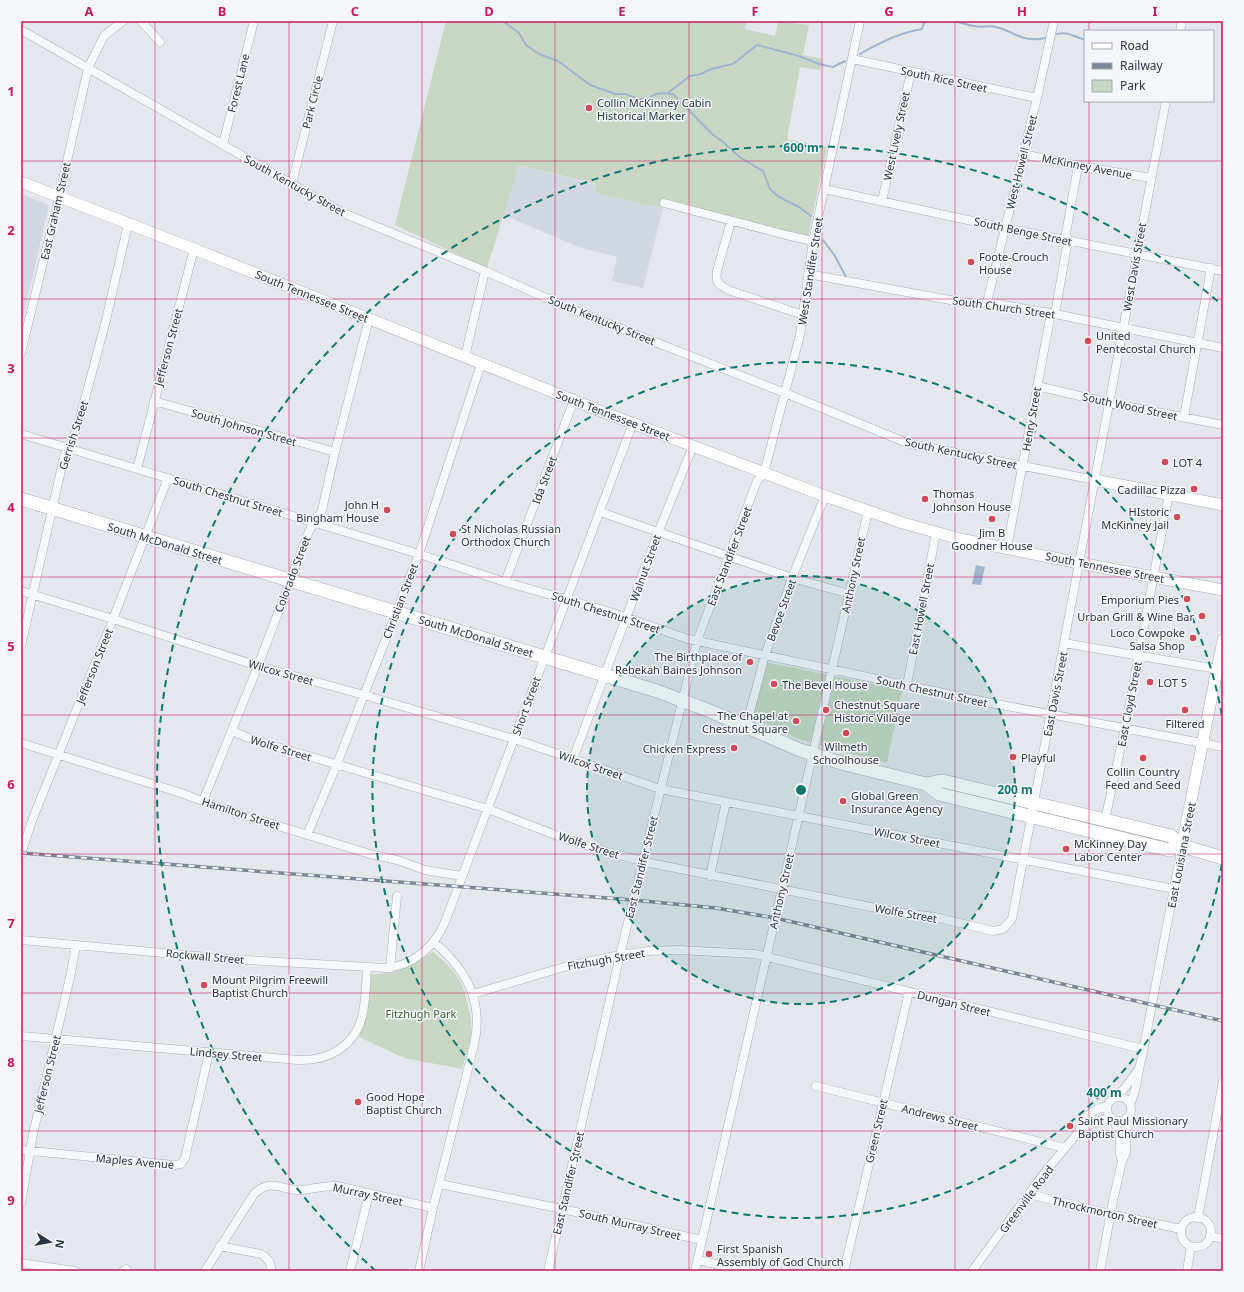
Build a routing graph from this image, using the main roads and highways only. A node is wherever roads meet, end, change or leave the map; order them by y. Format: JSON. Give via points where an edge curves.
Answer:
{"nodes":[{"id":1,"x":21,"y":499,"type":"edge"},
{"id":2,"x":926,"y":784,"type":"junction"},
{"id":3,"x":1182,"y":846,"type":"junction"},
{"id":4,"x":1223,"y":858,"type":"edge"}],
"edges":[{"from":1,"to":2,"type":"main road","name":"South McDonald Street","via":[[657,691],[812,754]]},
{"from":2,"to":3,"type":"main road","name":"South McDonald Street","via":[[940,794],[1032,817],[1169,850]]},
{"from":2,"to":3,"type":"main road","name":"South McDonald Street","via":[[943,781],[1171,836]]},
{"from":3,"to":4,"type":"main road"}]}
